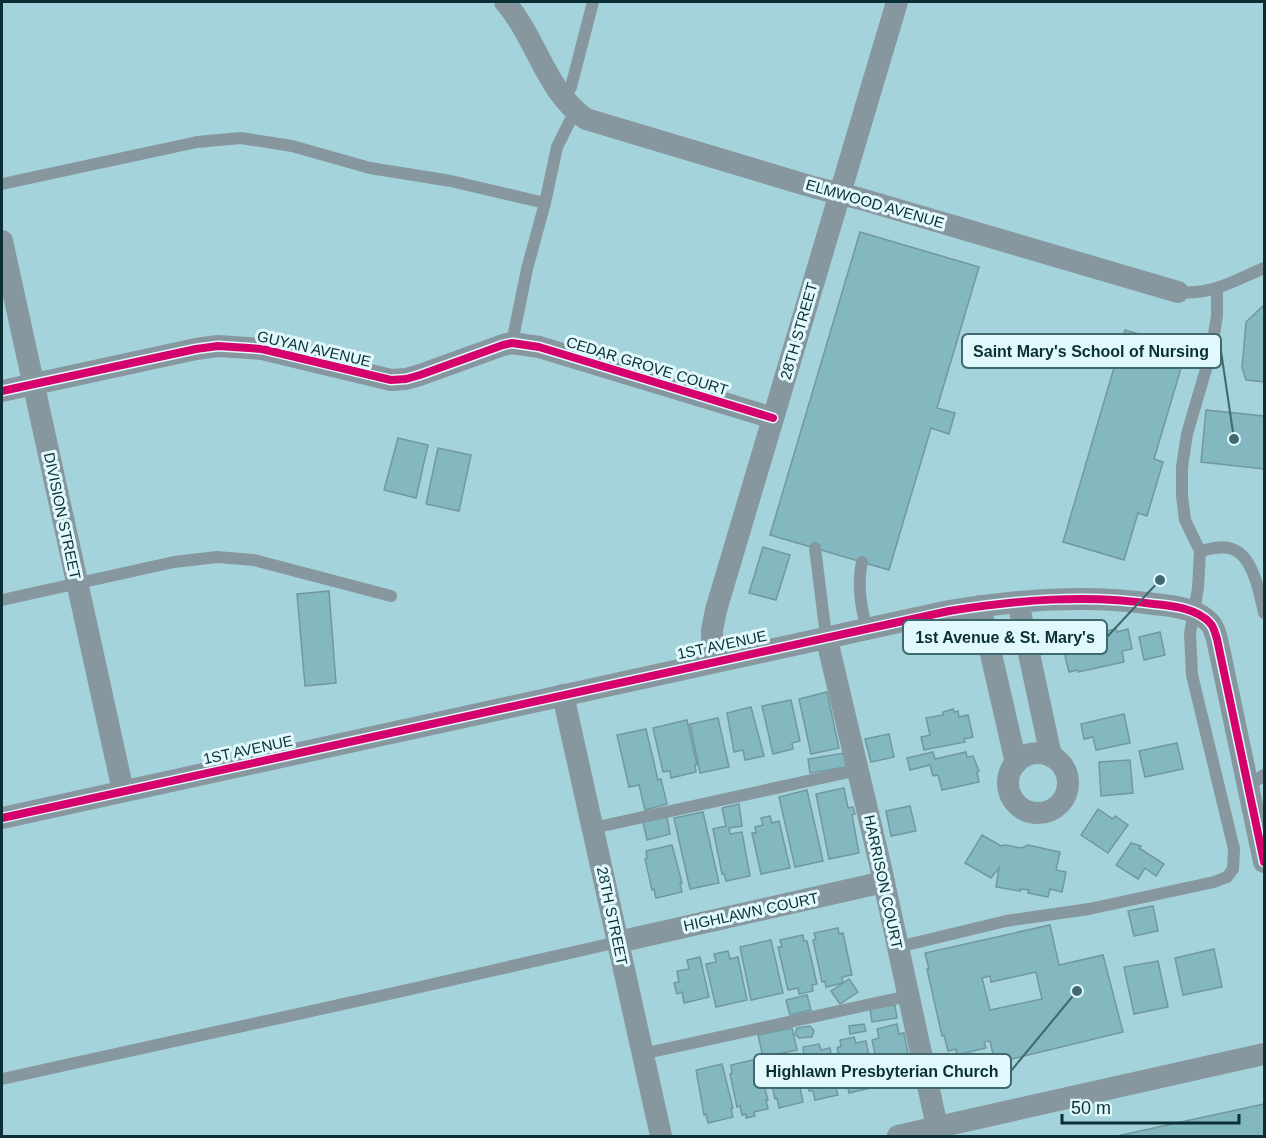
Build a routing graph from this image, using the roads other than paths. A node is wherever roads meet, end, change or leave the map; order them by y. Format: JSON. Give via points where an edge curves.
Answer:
{"nodes":[{"id":1,"x":505,"y":2,"type":"edge"},
{"id":2,"x":593,"y":2,"type":"edge"},
{"id":3,"x":894,"y":4,"type":"edge"},
{"id":4,"x":569,"y":105,"type":"junction"},
{"id":5,"x":2,"y":184,"type":"edge"},
{"id":6,"x":840,"y":194,"type":"junction"},
{"id":7,"x":545,"y":203,"type":"junction"},
{"id":8,"x":2,"y":241,"type":"edge"},
{"id":9,"x":1264,"y":268,"type":"edge"},
{"id":10,"x":1217,"y":290,"type":"junction"},
{"id":11,"x":1178,"y":292,"type":"joint"},
{"id":12,"x":512,"y":343,"type":"junction"},
{"id":13,"x":33,"y":384,"type":"junction"},
{"id":14,"x":2,"y":391,"type":"edge"},
{"id":15,"x":773,"y":418,"type":"junction"},
{"id":16,"x":815,"y":548,"type":"dead end"},
{"id":17,"x":1200,"y":551,"type":"junction"},
{"id":18,"x":862,"y":562,"type":"dead end"},
{"id":19,"x":77,"y":583,"type":"junction"},
{"id":20,"x":391,"y":596,"type":"dead end"},
{"id":21,"x":2,"y":600,"type":"edge"},
{"id":22,"x":1018,"y":602,"type":"junction"},
{"id":23,"x":980,"y":606,"type":"junction"},
{"id":24,"x":1195,"y":613,"type":"junction"},
{"id":25,"x":1264,"y":613,"type":"edge"},
{"id":26,"x":866,"y":628,"type":"junction"},
{"id":27,"x":826,"y":636,"type":"junction"},
{"id":28,"x":712,"y":661,"type":"junction"},
{"id":29,"x":563,"y":695,"type":"junction"},
{"id":30,"x":1051,"y":756,"type":"junction"},
{"id":31,"x":1016,"y":764,"type":"junction"},
{"id":32,"x":858,"y":770,"type":"junction"},
{"id":33,"x":1257,"y":780,"type":"edge"},
{"id":34,"x":123,"y":792,"type":"junction"},
{"id":35,"x":2,"y":818,"type":"edge"},
{"id":36,"x":593,"y":828,"type":"junction"},
{"id":37,"x":1264,"y":862,"type":"edge"},
{"id":38,"x":884,"y":882,"type":"junction"},
{"id":39,"x":618,"y":942,"type":"junction"},
{"id":40,"x":898,"y":947,"type":"junction"},
{"id":41,"x":908,"y":996,"type":"junction"},
{"id":42,"x":642,"y":1054,"type":"junction"},
{"id":43,"x":1264,"y":1054,"type":"edge"},
{"id":44,"x":2,"y":1079,"type":"edge"},
{"id":45,"x":939,"y":1132,"type":"edge"},
{"id":46,"x":661,"y":1137,"type":"edge"},
{"id":47,"x":898,"y":1137,"type":"edge"}],
"edges":[{"from":1,"to":4,"type":"street"},
{"from":2,"to":4,"type":"lane"},
{"from":3,"to":6,"type":"street","name":"28TH STREET"},
{"from":4,"to":6,"type":"street","name":"ELMWOOD AVENUE","via":[[598,123]]},
{"from":4,"to":7,"type":"lane","via":[[569,119],[557,147]]},
{"from":5,"to":7,"type":"lane","via":[[197,142],[241,138]]},
{"from":6,"to":11,"type":"street","name":"ELMWOOD AVENUE"},
{"from":6,"to":15,"type":"street","name":"28TH STREET"},
{"from":7,"to":12,"type":"lane"},
{"from":8,"to":13,"type":"street","name":"DIVISION STREET"},
{"from":9,"to":10,"type":"lane"},
{"from":10,"to":11,"type":"lane"},
{"from":10,"to":17,"type":"lane","via":[[1211,352],[1191,417],[1182,467],[1185,520]]},
{"from":12,"to":13,"type":"street","name":"GUYAN AVENUE","via":[[406,379],[376,378],[262,349],[218,346]]},
{"from":12,"to":15,"type":"street","name":"CEDAR GROVE COURT","via":[[539,347]]},
{"from":13,"to":14,"type":"street","name":"GUYAN AVENUE"},
{"from":13,"to":19,"type":"street","name":"DIVISION STREET"},
{"from":15,"to":28,"type":"street","name":"28TH STREET","via":[[716,610]]},
{"from":16,"to":27,"type":"lane"},
{"from":17,"to":24,"type":"lane"},
{"from":17,"to":25,"type":"lane","via":[[1225,548],[1242,555],[1258,586]]},
{"from":18,"to":26,"type":"lane","via":[[859,591]]},
{"from":19,"to":20,"type":"lane","via":[[174,562],[237,557]]},
{"from":19,"to":21,"type":"lane"},
{"from":19,"to":34,"type":"street","name":"DIVISION STREET"},
{"from":22,"to":23,"type":"street","name":"1ST AVENUE"},
{"from":22,"to":24,"type":"street","name":"1ST AVENUE","via":[[1111,598]]},
{"from":22,"to":30,"type":"street"},
{"from":23,"to":26,"type":"street","name":"1ST AVENUE"},
{"from":23,"to":31,"type":"street"},
{"from":24,"to":33,"type":"street","via":[[1211,623],[1214,630]]},
{"from":24,"to":40,"type":"lane","via":[[1190,634],[1192,675],[1234,849],[1233,869],[1227,877],[1189,889],[1006,921]]},
{"from":26,"to":27,"type":"street","name":"1ST AVENUE"},
{"from":27,"to":28,"type":"street","name":"1ST AVENUE"},
{"from":27,"to":32,"type":"street","name":"HARRISON COURT"},
{"from":28,"to":29,"type":"street","name":"1ST AVENUE"},
{"from":29,"to":34,"type":"street","name":"1ST AVENUE"},
{"from":29,"to":36,"type":"street","name":"28TH STREET"},
{"from":30,"to":31,"type":"street","via":[[1032,754]]},
{"from":30,"to":31,"type":"street","via":[[1065,770],[1068,780],[1064,799],[1048,811],[1029,812],[1013,800],[1008,781]]},
{"from":32,"to":36,"type":"lane"},
{"from":32,"to":38,"type":"street","name":"HARRISON COURT"},
{"from":33,"to":37,"type":"street"},
{"from":34,"to":35,"type":"street","name":"1ST AVENUE"},
{"from":36,"to":39,"type":"street","name":"28TH STREET"},
{"from":38,"to":39,"type":"street","name":"HIGHLAWN COURT"},
{"from":38,"to":40,"type":"street","name":"HARRISON COURT"},
{"from":39,"to":42,"type":"street","name":"28TH STREET"},
{"from":39,"to":44,"type":"lane"},
{"from":40,"to":41,"type":"street","name":"HARRISON COURT"},
{"from":41,"to":42,"type":"lane"},
{"from":41,"to":45,"type":"street","name":"HARRISON COURT"},
{"from":42,"to":46,"type":"street","name":"28TH STREET"},
{"from":43,"to":45,"type":"street"},
{"from":45,"to":47,"type":"street"}]}
